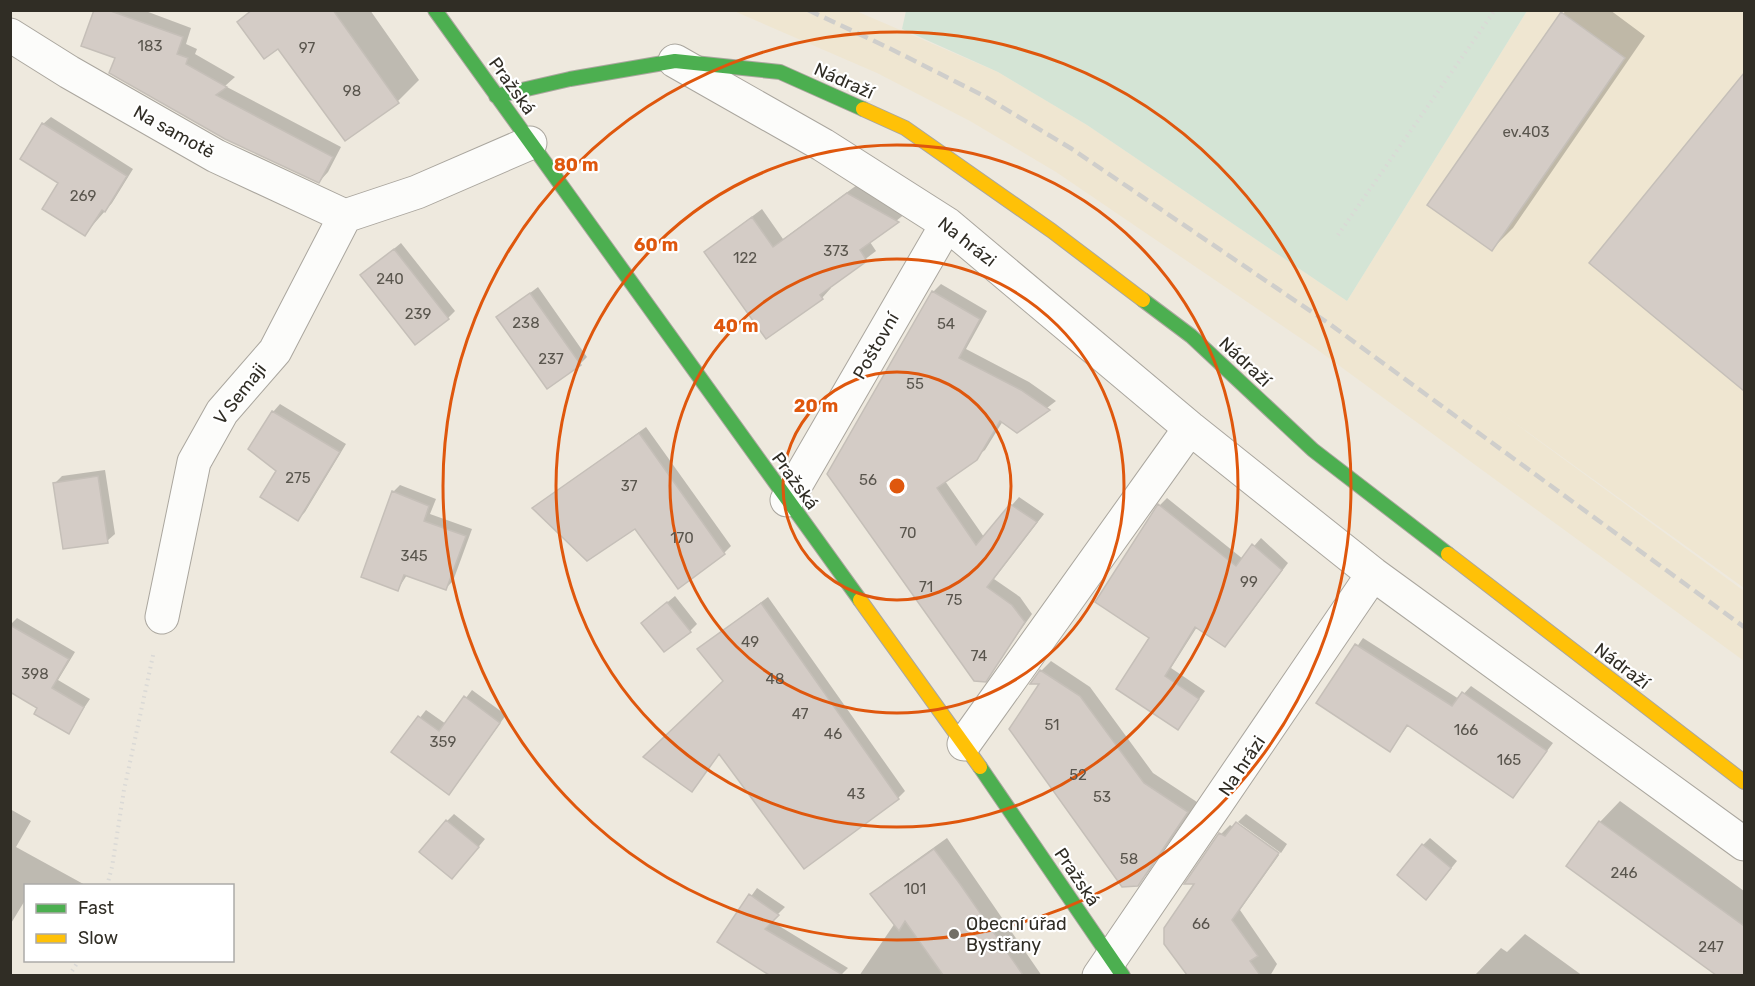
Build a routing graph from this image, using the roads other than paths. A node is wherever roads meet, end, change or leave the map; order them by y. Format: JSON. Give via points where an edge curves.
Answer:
{"nodes":[{"id":1,"x":435,"y":10,"type":"edge"},
{"id":2,"x":10,"y":35,"type":"edge"},
{"id":3,"x":675,"y":62,"type":"junction"},
{"id":4,"x":496,"y":96,"type":"junction"},
{"id":5,"x":530,"y":143,"type":"junction"},
{"id":6,"x":345,"y":216,"type":"junction"},
{"id":7,"x":947,"y":224,"type":"junction"},
{"id":8,"x":1190,"y":428,"type":"junction"},
{"id":9,"x":787,"y":500,"type":"junction"},
{"id":10,"x":1373,"y":574,"type":"junction"},
{"id":11,"x":162,"y":617,"type":"road end"},
{"id":12,"x":964,"y":744,"type":"junction"},
{"id":13,"x":1744,"y":782,"type":"edge"},
{"id":14,"x":1744,"y":844,"type":"edge"},
{"id":15,"x":1111,"y":970,"type":"edge"}],
"edges":[{"from":1,"to":4,"type":"street","name":"Pražská"},
{"from":2,"to":6,"type":"street","name":"Na samotě","via":[[216,156]]},
{"from":3,"to":4,"type":"street","via":[[570,78]]},
{"from":3,"to":7,"type":"street","name":"Na hrázi","via":[[823,145]]},
{"from":3,"to":13,"type":"street","name":"Nádraží","via":[[780,72],[905,128],[1052,231],[1191,336],[1313,450]]},
{"from":4,"to":5,"type":"street","name":"Pražská"},
{"from":5,"to":6,"type":"street","via":[[417,192]]},
{"from":5,"to":9,"type":"street","name":"Pražská"},
{"from":6,"to":11,"type":"street","name":"V Semaji","via":[[275,351],[222,412],[194,462]]},
{"from":7,"to":8,"type":"street","name":"Na hrázi"},
{"from":7,"to":9,"type":"street","name":"Poštovní"},
{"from":8,"to":10,"type":"street","name":"Na hrázi"},
{"from":8,"to":12,"type":"street"},
{"from":9,"to":12,"type":"street","name":"Pražská"},
{"from":10,"to":14,"type":"street","name":"Na hrázi"},
{"from":10,"to":15,"type":"street","name":"Na hrázi"},
{"from":12,"to":15,"type":"street","name":"Pražská"}]}
